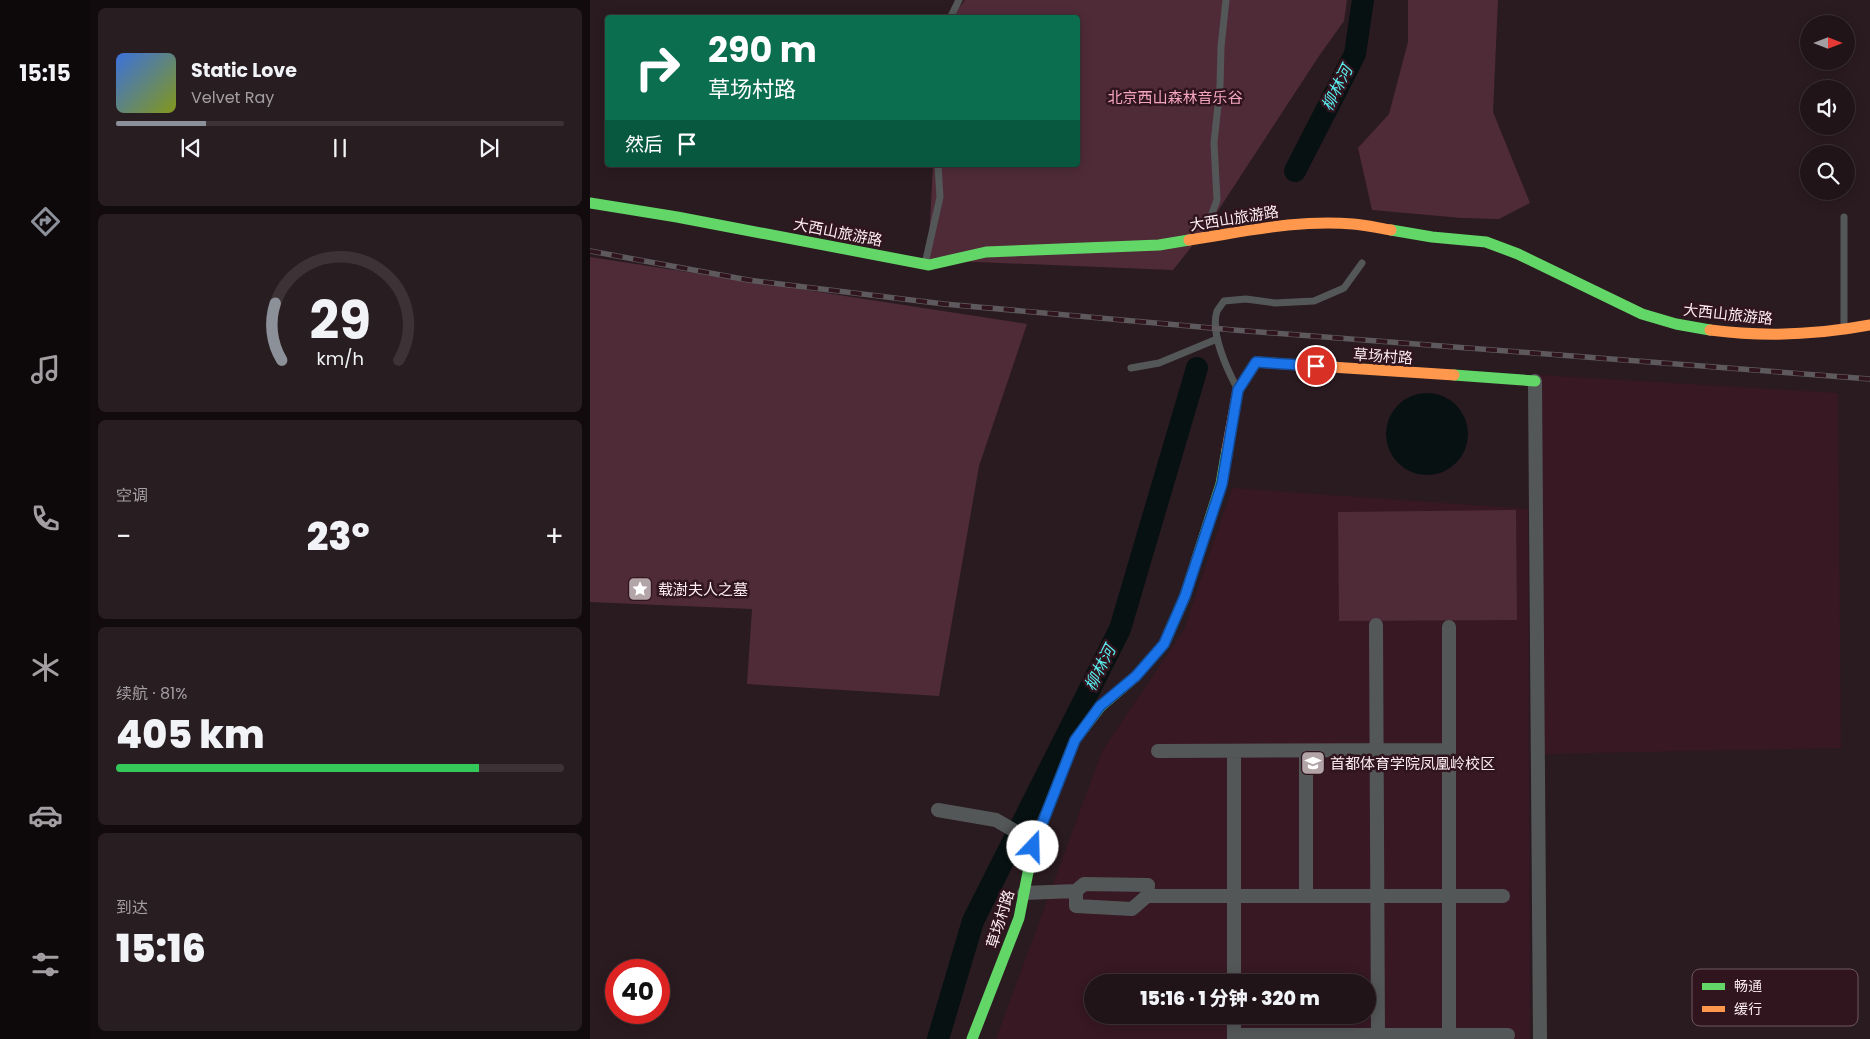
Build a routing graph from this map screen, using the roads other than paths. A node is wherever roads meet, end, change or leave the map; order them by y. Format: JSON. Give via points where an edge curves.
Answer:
{"nodes":[{"id":1,"x":959,"y":0,"type":"edge"},
{"id":2,"x":1226,"y":0,"type":"edge"},
{"id":3,"x":952,"y":15,"type":"edge"},
{"id":4,"x":938,"y":167,"type":"edge"},
{"id":5,"x":590,"y":203,"type":"edge"},
{"id":6,"x":1844,"y":217,"type":"dead end"},
{"id":7,"x":1203,"y":238,"type":"junction"},
{"id":8,"x":1362,"y":263,"type":"dead end"},
{"id":9,"x":925,"y":264,"type":"junction"},
{"id":10,"x":1870,"y":325,"type":"edge"},
{"id":11,"x":1844,"y":330,"type":"junction"},
{"id":12,"x":1217,"y":339,"type":"junction"},
{"id":13,"x":1131,"y":368,"type":"dead end"},
{"id":14,"x":1535,"y":381,"type":"joint"},
{"id":15,"x":1238,"y":390,"type":"junction"},
{"id":16,"x":1376,"y":625,"type":"dead end"},
{"id":17,"x":1449,"y":627,"type":"dead end"},
{"id":18,"x":1449,"y":750,"type":"junction"},
{"id":19,"x":1158,"y":751,"type":"dead end"},
{"id":20,"x":1234,"y":751,"type":"junction"},
{"id":21,"x":1306,"y":751,"type":"junction"},
{"id":22,"x":1376,"y":751,"type":"junction"},
{"id":23,"x":938,"y":810,"type":"dead end"},
{"id":24,"x":1031,"y":841,"type":"junction"},
{"id":25,"x":1076,"y":891,"type":"junction"},
{"id":26,"x":1024,"y":893,"type":"junction"},
{"id":27,"x":1147,"y":896,"type":"junction"},
{"id":28,"x":1234,"y":896,"type":"junction"},
{"id":29,"x":1306,"y":896,"type":"junction"},
{"id":30,"x":1377,"y":896,"type":"junction"},
{"id":31,"x":1449,"y":896,"type":"junction"},
{"id":32,"x":1502,"y":896,"type":"dead end"},
{"id":33,"x":1234,"y":974,"type":"edge"},
{"id":34,"x":1234,"y":1024,"type":"edge"},
{"id":35,"x":1378,"y":1035,"type":"junction"},
{"id":36,"x":1508,"y":1035,"type":"dead end"},
{"id":37,"x":1234,"y":1037,"type":"edge"},
{"id":38,"x":1394,"y":1037,"type":"edge"},
{"id":39,"x":1449,"y":1037,"type":"edge"},
{"id":40,"x":972,"y":1039,"type":"edge"},
{"id":41,"x":1540,"y":1039,"type":"edge"}],
"edges":[{"from":1,"to":3,"type":"lane"},
{"from":2,"to":7,"type":"lane","via":[[1214,143],[1217,200]]},
{"from":4,"to":9,"type":"lane","via":[[940,197]]},
{"from":5,"to":9,"type":"street","name":"大西山旅游路"},
{"from":6,"to":11,"type":"lane"},
{"from":7,"to":9,"type":"street","name":"大西山旅游路","via":[[1159,245],[986,252]]},
{"from":7,"to":11,"type":"street","name":"大西山旅游路","via":[[1316,223],[1354,224],[1486,242],[1518,254],[1642,314],[1676,324],[1769,334]]},
{"from":8,"to":12,"type":"lane","via":[[1344,288],[1314,301],[1224,301],[1217,312]]},
{"from":10,"to":11,"type":"street","name":"大西山旅游路"},
{"from":12,"to":13,"type":"lane","via":[[1159,363]]},
{"from":12,"to":15,"type":"lane"},
{"from":14,"to":15,"type":"street","name":"草场村路","via":[[1256,362]]},
{"from":14,"to":41,"type":"street"},
{"from":15,"to":24,"type":"street","name":"草场村路","via":[[1222,484],[1185,596],[1164,644],[1136,676],[1100,706],[1075,740]]},
{"from":16,"to":22,"type":"street"},
{"from":17,"to":18,"type":"street"},
{"from":18,"to":22,"type":"street"},
{"from":18,"to":31,"type":"street"},
{"from":19,"to":20,"type":"street"},
{"from":20,"to":21,"type":"street"},
{"from":20,"to":28,"type":"street"},
{"from":21,"to":22,"type":"street"},
{"from":21,"to":29,"type":"street"},
{"from":22,"to":30,"type":"street"},
{"from":23,"to":24,"type":"street","via":[[996,820]]},
{"from":24,"to":26,"type":"street","name":"草场村路"},
{"from":25,"to":26,"type":"street"},
{"from":25,"to":27,"type":"street","via":[[1084,884],[1148,885]]},
{"from":25,"to":27,"type":"street","via":[[1076,906],[1132,909]]},
{"from":26,"to":40,"type":"street","name":"草场村路","via":[[1019,918]]},
{"from":27,"to":28,"type":"street"},
{"from":28,"to":29,"type":"street"},
{"from":28,"to":33,"type":"street"},
{"from":29,"to":30,"type":"street"},
{"from":30,"to":31,"type":"street"},
{"from":30,"to":35,"type":"street"},
{"from":31,"to":32,"type":"street"},
{"from":31,"to":39,"type":"street"},
{"from":34,"to":37,"type":"street"},
{"from":35,"to":37,"type":"street"},
{"from":35,"to":38,"type":"street"},
{"from":36,"to":39,"type":"street"},
{"from":38,"to":39,"type":"street"}]}
